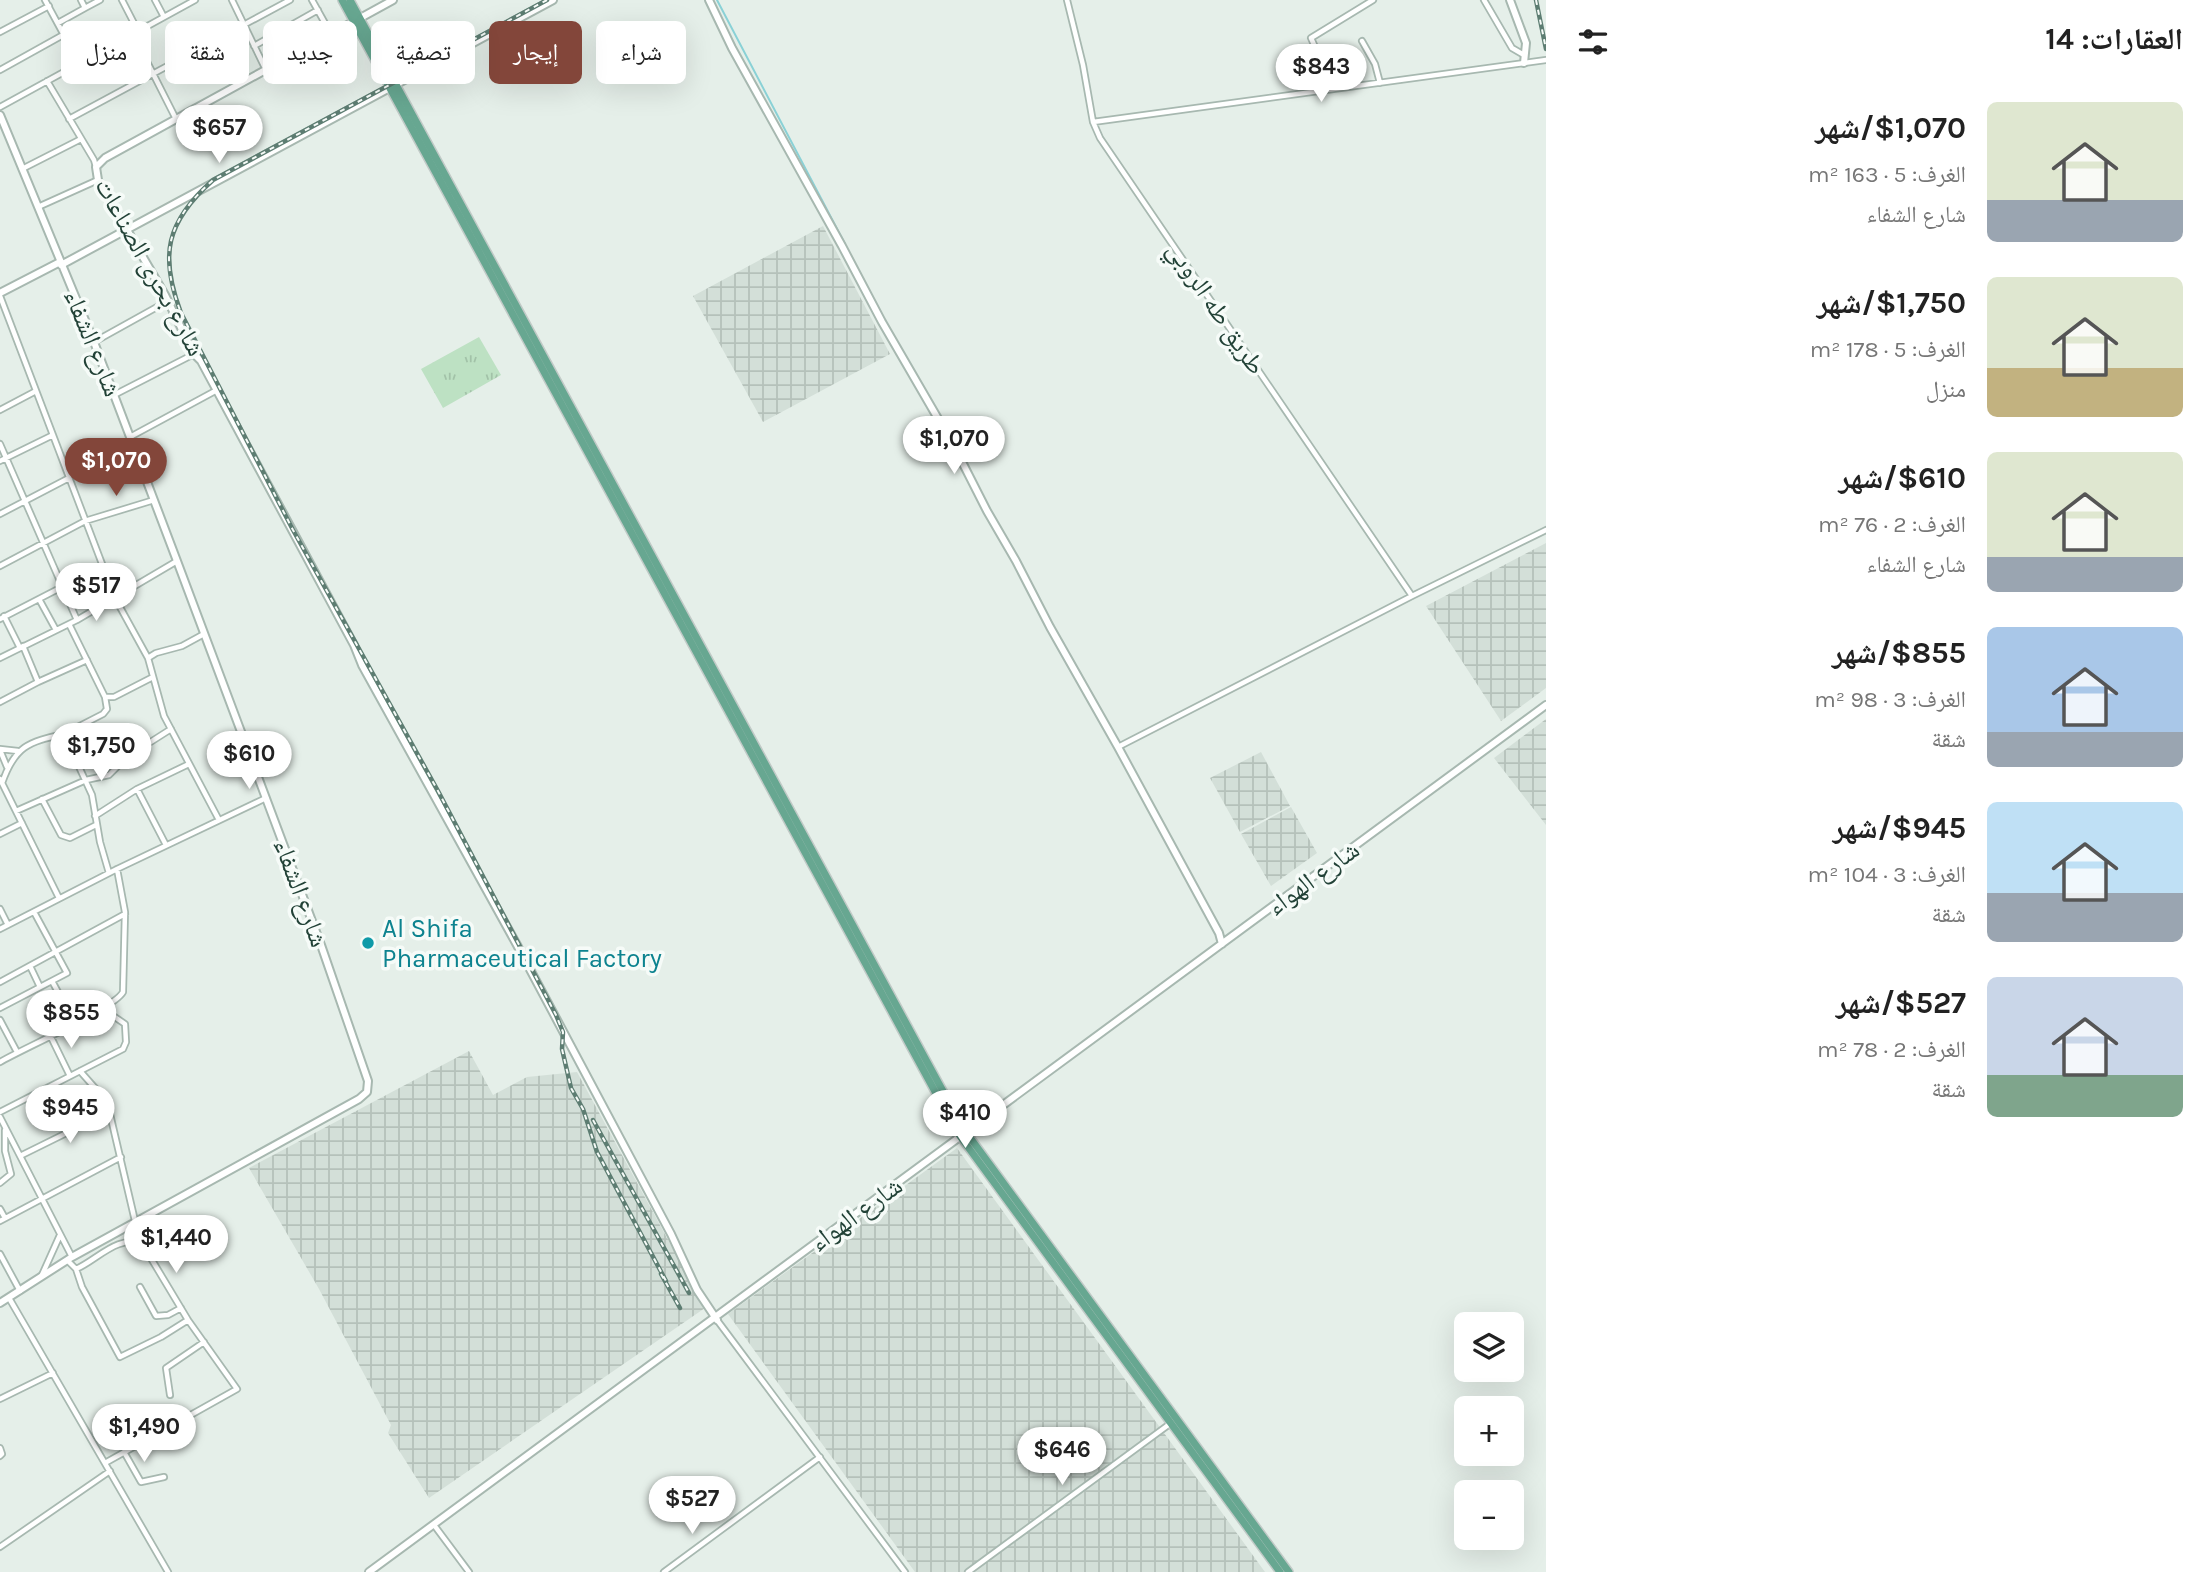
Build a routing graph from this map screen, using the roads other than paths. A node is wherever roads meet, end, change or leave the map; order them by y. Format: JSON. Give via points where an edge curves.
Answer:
{"nodes":[{"id":1,"x":46,"y":0,"type":"edge"},
{"id":2,"x":81,"y":0,"type":"edge"},
{"id":3,"x":100,"y":0,"type":"edge"},
{"id":4,"x":122,"y":0,"type":"edge"},
{"id":5,"x":155,"y":0,"type":"edge"},
{"id":6,"x":195,"y":0,"type":"edge"},
{"id":7,"x":232,"y":0,"type":"edge"},
{"id":8,"x":290,"y":0,"type":"edge"},
{"id":9,"x":313,"y":0,"type":"edge"},
{"id":10,"x":342,"y":0,"type":"edge"},
{"id":11,"x":350,"y":0,"type":"edge"},
{"id":12,"x":393,"y":0,"type":"edge"},
{"id":13,"x":553,"y":0,"type":"edge"},
{"id":14,"x":709,"y":0,"type":"edge"},
{"id":15,"x":1067,"y":0,"type":"edge"},
{"id":16,"x":1373,"y":0,"type":"edge"},
{"id":17,"x":1484,"y":0,"type":"edge"},
{"id":18,"x":1510,"y":0,"type":"edge"},
{"id":19,"x":49,"y":6,"type":"junction"},
{"id":20,"x":85,"y":8,"type":"junction"},
{"id":21,"x":318,"y":10,"type":"junction"},
{"id":22,"x":164,"y":17,"type":"junction"},
{"id":23,"x":357,"y":20,"type":"junction"},
{"id":24,"x":131,"y":21,"type":"edge"},
{"id":25,"x":242,"y":21,"type":"edge"},
{"id":26,"x":324,"y":21,"type":"edge"},
{"id":27,"x":249,"y":22,"type":"edge"},
{"id":28,"x":58,"y":23,"type":"junction"},
{"id":29,"x":151,"y":24,"type":"edge"},
{"id":30,"x":61,"y":30,"type":"edge"},
{"id":31,"x":0,"y":32,"type":"edge"},
{"id":32,"x":61,"y":36,"type":"edge"},
{"id":33,"x":249,"y":36,"type":"edge"},
{"id":34,"x":1362,"y":41,"type":"dead end"},
{"id":35,"x":254,"y":46,"type":"junction"},
{"id":36,"x":1524,"y":55,"type":"junction"},
{"id":37,"x":1546,"y":60,"type":"edge"},
{"id":38,"x":263,"y":63,"type":"edge"},
{"id":39,"x":1524,"y":63,"type":"junction"},
{"id":40,"x":1323,"y":65,"type":"dead end"},
{"id":41,"x":165,"y":67,"type":"edge"},
{"id":42,"x":0,"y":70,"type":"edge"},
{"id":43,"x":263,"y":72,"type":"edge"},
{"id":44,"x":61,"y":74,"type":"edge"},
{"id":45,"x":152,"y":74,"type":"junction"},
{"id":46,"x":47,"y":81,"type":"junction"},
{"id":47,"x":1380,"y":83,"type":"junction"},
{"id":48,"x":393,"y":86,"type":"junction"},
{"id":49,"x":0,"y":107,"type":"edge"},
{"id":50,"x":0,"y":115,"type":"edge"},
{"id":51,"x":69,"y":119,"type":"junction"},
{"id":52,"x":176,"y":120,"type":"junction"},
{"id":53,"x":1093,"y":122,"type":"junction"},
{"id":54,"x":81,"y":139,"type":"junction"},
{"id":55,"x":96,"y":167,"type":"junction"},
{"id":56,"x":22,"y":169,"type":"junction"},
{"id":57,"x":97,"y":180,"type":"junction"},
{"id":58,"x":38,"y":207,"type":"junction"},
{"id":59,"x":127,"y":230,"type":"junction"},
{"id":60,"x":60,"y":264,"type":"junction"},
{"id":61,"x":0,"y":294,"type":"edge"},
{"id":62,"x":166,"y":302,"type":"junction"},
{"id":63,"x":94,"y":342,"type":"junction"},
{"id":64,"x":194,"y":354,"type":"junction"},
{"id":65,"x":217,"y":390,"type":"junction"},
{"id":66,"x":36,"y":391,"type":"junction"},
{"id":67,"x":114,"y":395,"type":"junction"},
{"id":68,"x":0,"y":410,"type":"edge"},
{"id":69,"x":53,"y":435,"type":"junction"},
{"id":70,"x":130,"y":437,"type":"junction"},
{"id":71,"x":0,"y":444,"type":"edge"},
{"id":72,"x":6,"y":458,"type":"junction"},
{"id":73,"x":0,"y":461,"type":"edge"},
{"id":74,"x":69,"y":478,"type":"junction"},
{"id":75,"x":154,"y":500,"type":"junction"},
{"id":76,"x":24,"y":501,"type":"junction"},
{"id":77,"x":0,"y":514,"type":"edge"},
{"id":78,"x":85,"y":521,"type":"junction"},
{"id":79,"x":1546,"y":530,"type":"edge"},
{"id":80,"x":43,"y":543,"type":"junction"},
{"id":81,"x":177,"y":561,"type":"junction"},
{"id":82,"x":0,"y":566,"type":"edge"},
{"id":83,"x":62,"y":587,"type":"junction"},
{"id":84,"x":1412,"y":596,"type":"junction"},
{"id":85,"x":115,"y":598,"type":"junction"},
{"id":86,"x":38,"y":599,"type":"junction"},
{"id":87,"x":2,"y":617,"type":"edge"},
{"id":88,"x":77,"y":620,"type":"junction"},
{"id":89,"x":69,"y":624,"type":"junction"},
{"id":90,"x":56,"y":630,"type":"junction"},
{"id":91,"x":205,"y":633,"type":"junction"},
{"id":92,"x":21,"y":647,"type":"junction"},
{"id":93,"x":0,"y":658,"type":"edge"},
{"id":94,"x":148,"y":658,"type":"junction"},
{"id":95,"x":87,"y":660,"type":"junction"},
{"id":96,"x":153,"y":677,"type":"junction"},
{"id":97,"x":38,"y":682,"type":"junction"},
{"id":98,"x":105,"y":697,"type":"junction"},
{"id":99,"x":0,"y":702,"type":"edge"},
{"id":100,"x":1546,"y":705,"type":"edge"},
{"id":101,"x":171,"y":729,"type":"junction"},
{"id":102,"x":64,"y":734,"type":"junction"},
{"id":103,"x":1118,"y":747,"type":"junction"},
{"id":104,"x":0,"y":750,"type":"edge"},
{"id":105,"x":18,"y":751,"type":"junction"},
{"id":106,"x":189,"y":764,"type":"junction"},
{"id":107,"x":7,"y":768,"type":"junction"},
{"id":108,"x":86,"y":780,"type":"junction"},
{"id":109,"x":1,"y":781,"type":"edge"},
{"id":110,"x":137,"y":789,"type":"junction"},
{"id":111,"x":266,"y":798,"type":"junction"},
{"id":112,"x":42,"y":799,"type":"junction"},
{"id":113,"x":16,"y":811,"type":"junction"},
{"id":114,"x":95,"y":816,"type":"junction"},
{"id":115,"x":219,"y":820,"type":"junction"},
{"id":116,"x":22,"y":823,"type":"junction"},
{"id":117,"x":96,"y":825,"type":"junction"},
{"id":118,"x":0,"y":834,"type":"edge"},
{"id":119,"x":166,"y":845,"type":"junction"},
{"id":120,"x":117,"y":869,"type":"junction"},
{"id":121,"x":109,"y":873,"type":"junction"},
{"id":122,"x":59,"y":898,"type":"junction"},
{"id":123,"x":0,"y":909,"type":"edge"},
{"id":124,"x":34,"y":912,"type":"junction"},
{"id":125,"x":125,"y":914,"type":"junction"},
{"id":126,"x":8,"y":925,"type":"junction"},
{"id":127,"x":0,"y":929,"type":"edge"},
{"id":128,"x":1222,"y":944,"type":"junction"},
{"id":129,"x":55,"y":952,"type":"junction"},
{"id":130,"x":30,"y":966,"type":"junction"},
{"id":131,"x":52,"y":981,"type":"junction"},
{"id":132,"x":0,"y":982,"type":"edge"},
{"id":133,"x":40,"y":987,"type":"junction"},
{"id":134,"x":0,"y":1008,"type":"edge"},
{"id":135,"x":103,"y":1009,"type":"junction"},
{"id":136,"x":0,"y":1020,"type":"edge"},
{"id":137,"x":74,"y":1022,"type":"junction"},
{"id":138,"x":50,"y":1035,"type":"junction"},
{"id":139,"x":18,"y":1052,"type":"junction"},
{"id":140,"x":0,"y":1062,"type":"edge"},
{"id":141,"x":80,"y":1072,"type":"junction"},
{"id":142,"x":70,"y":1076,"type":"junction"},
{"id":143,"x":108,"y":1111,"type":"junction"},
{"id":144,"x":0,"y":1114,"type":"edge"},
{"id":145,"x":5,"y":1126,"type":"junction"},
{"id":146,"x":963,"y":1134,"type":"junction"},
{"id":147,"x":20,"y":1156,"type":"junction"},
{"id":148,"x":121,"y":1157,"type":"junction"},
{"id":149,"x":0,"y":1183,"type":"edge"},
{"id":150,"x":42,"y":1199,"type":"junction"},
{"id":151,"x":0,"y":1209,"type":"edge"},
{"id":152,"x":3,"y":1220,"type":"edge"},
{"id":153,"x":135,"y":1221,"type":"junction"},
{"id":154,"x":60,"y":1234,"type":"junction"},
{"id":155,"x":0,"y":1254,"type":"edge"},
{"id":156,"x":69,"y":1258,"type":"junction"},
{"id":157,"x":75,"y":1269,"type":"junction"},
{"id":158,"x":42,"y":1277,"type":"junction"},
{"id":159,"x":140,"y":1287,"type":"dead end"},
{"id":160,"x":20,"y":1291,"type":"junction"},
{"id":161,"x":9,"y":1298,"type":"junction"},
{"id":162,"x":0,"y":1303,"type":"edge"},
{"id":163,"x":1087,"y":1304,"type":"junction"},
{"id":164,"x":181,"y":1308,"type":"junction"},
{"id":165,"x":716,"y":1318,"type":"junction"},
{"id":166,"x":188,"y":1320,"type":"junction"},
{"id":167,"x":204,"y":1342,"type":"junction"},
{"id":168,"x":52,"y":1373,"type":"junction"},
{"id":169,"x":170,"y":1395,"type":"dead end"},
{"id":170,"x":0,"y":1399,"type":"edge"},
{"id":171,"x":1171,"y":1423,"type":"junction"},
{"id":172,"x":0,"y":1448,"type":"edge"},
{"id":173,"x":124,"y":1452,"type":"junction"},
{"id":174,"x":0,"y":1457,"type":"edge"},
{"id":175,"x":820,"y":1457,"type":"junction"},
{"id":176,"x":105,"y":1463,"type":"junction"},
{"id":177,"x":110,"y":1471,"type":"junction"},
{"id":178,"x":164,"y":1477,"type":"dead end"},
{"id":179,"x":434,"y":1525,"type":"junction"},
{"id":180,"x":0,"y":1547,"type":"edge"},
{"id":181,"x":168,"y":1572,"type":"edge"},
{"id":182,"x":369,"y":1572,"type":"edge"},
{"id":183,"x":469,"y":1572,"type":"edge"},
{"id":184,"x":664,"y":1572,"type":"edge"},
{"id":185,"x":905,"y":1572,"type":"edge"},
{"id":186,"x":968,"y":1572,"type":"edge"},
{"id":187,"x":1280,"y":1572,"type":"edge"},
{"id":188,"x":1289,"y":1572,"type":"edge"}],
"edges":[{"from":1,"to":19,"type":"street"},
{"from":2,"to":20,"type":"street"},
{"from":3,"to":20,"type":"street"},
{"from":4,"to":24,"type":"street"},
{"from":5,"to":22,"type":"street"},
{"from":6,"to":22,"type":"street"},
{"from":7,"to":25,"type":"street"},
{"from":8,"to":27,"type":"street"},
{"from":9,"to":21,"type":"street"},
{"from":10,"to":23,"type":"main road"},
{"from":11,"to":23,"type":"main road"},
{"from":12,"to":23,"type":"street","name":"شارع بحرى الصناعات"},
{"from":13,"to":48,"type":"street"},
{"from":14,"to":103,"type":"street"},
{"from":15,"to":53,"type":"street","name":"طريق طه الروبي"},
{"from":16,"to":40,"type":"street","via":[[1311,38]]},
{"from":17,"to":36,"type":"street","via":[[1513,48]]},
{"from":18,"to":36,"type":"street","via":[[1527,43]]},
{"from":19,"to":28,"type":"street"},
{"from":19,"to":31,"type":"street"},
{"from":20,"to":28,"type":"street"},
{"from":21,"to":26,"type":"street"},
{"from":21,"to":35,"type":"street"},
{"from":22,"to":29,"type":"street"},
{"from":23,"to":48,"type":"main road"},
{"from":28,"to":30,"type":"street"},
{"from":32,"to":42,"type":"street"},
{"from":33,"to":35,"type":"street"},
{"from":34,"to":47,"type":"street","via":[[1376,64]]},
{"from":35,"to":38,"type":"street"},
{"from":36,"to":39,"type":"street"},
{"from":37,"to":39,"type":"street"},
{"from":39,"to":47,"type":"street"},
{"from":41,"to":45,"type":"street"},
{"from":43,"to":52,"type":"street","name":"شارع بحرى الصناعات"},
{"from":44,"to":46,"type":"street"},
{"from":45,"to":51,"type":"street"},
{"from":45,"to":52,"type":"street"},
{"from":46,"to":49,"type":"street"},
{"from":46,"to":51,"type":"street"},
{"from":47,"to":53,"type":"street"},
{"from":48,"to":59,"type":"street"},
{"from":48,"to":146,"type":"main road"},
{"from":50,"to":56,"type":"street","name":"شارع الشفاء"},
{"from":51,"to":54,"type":"street"},
{"from":52,"to":55,"type":"street","name":"شارع بحرى الصناعات"},
{"from":53,"to":84,"type":"street","name":"طريق طه الروبي","via":[[1115,162]]},
{"from":54,"to":55,"type":"street"},
{"from":54,"to":56,"type":"street"},
{"from":55,"to":57,"type":"street","name":"شارع بحرى الصناعات"},
{"from":56,"to":58,"type":"street","name":"شارع الشفاء"},
{"from":57,"to":58,"type":"street"},
{"from":57,"to":59,"type":"street","name":"شارع بحرى الصناعات"},
{"from":58,"to":60,"type":"street","name":"شارع الشفاء"},
{"from":59,"to":60,"type":"street"},
{"from":59,"to":62,"type":"street","name":"شارع بحرى الصناعات"},
{"from":60,"to":61,"type":"street"},
{"from":60,"to":63,"type":"street","name":"شارع الشفاء"},
{"from":61,"to":66,"type":"street"},
{"from":62,"to":63,"type":"street"},
{"from":62,"to":64,"type":"street","name":"شارع بحرى الصناعات"},
{"from":63,"to":67,"type":"street","name":"شارع الشفاء"},
{"from":64,"to":65,"type":"street","name":"شارع بحرى الصناعات"},
{"from":64,"to":67,"type":"street"},
{"from":65,"to":70,"type":"street"},
{"from":65,"to":165,"type":"street","name":"شارع بحرى الصناعات"},
{"from":66,"to":68,"type":"street"},
{"from":66,"to":69,"type":"street"},
{"from":67,"to":70,"type":"street","name":"شارع الشفاء"},
{"from":69,"to":72,"type":"street"},
{"from":69,"to":74,"type":"street"},
{"from":70,"to":75,"type":"street","name":"شارع الشفاء"},
{"from":71,"to":72,"type":"street"},
{"from":72,"to":73,"type":"street"},
{"from":72,"to":76,"type":"street"},
{"from":74,"to":76,"type":"street"},
{"from":74,"to":78,"type":"street"},
{"from":75,"to":78,"type":"street"},
{"from":75,"to":81,"type":"street","name":"شارع الشفاء"},
{"from":76,"to":77,"type":"street"},
{"from":76,"to":80,"type":"street"},
{"from":78,"to":80,"type":"street"},
{"from":78,"to":85,"type":"street"},
{"from":79,"to":84,"type":"street"},
{"from":80,"to":82,"type":"street"},
{"from":80,"to":83,"type":"street"},
{"from":81,"to":85,"type":"street"},
{"from":81,"to":91,"type":"street","name":"شارع الشفاء"},
{"from":83,"to":86,"type":"street"},
{"from":83,"to":88,"type":"street"},
{"from":84,"to":103,"type":"street"},
{"from":85,"to":88,"type":"street"},
{"from":85,"to":94,"type":"street"},
{"from":86,"to":87,"type":"street"},
{"from":86,"to":90,"type":"street"},
{"from":87,"to":92,"type":"street"},
{"from":88,"to":89,"type":"street"},
{"from":89,"to":90,"type":"street"},
{"from":89,"to":95,"type":"street"},
{"from":90,"to":92,"type":"street"},
{"from":91,"to":94,"type":"street"},
{"from":91,"to":111,"type":"street","name":"شارع الشفاء"},
{"from":92,"to":93,"type":"street"},
{"from":92,"to":97,"type":"street"},
{"from":94,"to":96,"type":"street"},
{"from":95,"to":97,"type":"street"},
{"from":95,"to":98,"type":"street"},
{"from":96,"to":98,"type":"street"},
{"from":96,"to":101,"type":"street"},
{"from":97,"to":99,"type":"street"},
{"from":98,"to":102,"type":"street","via":[[103,714]]},
{"from":100,"to":128,"type":"street","name":"شارع الهواء"},
{"from":101,"to":106,"type":"street"},
{"from":101,"to":108,"type":"street","via":[[109,775]]},
{"from":102,"to":105,"type":"street"},
{"from":102,"to":108,"type":"street"},
{"from":103,"to":128,"type":"street"},
{"from":104,"to":105,"type":"street"},
{"from":104,"to":107,"type":"street"},
{"from":105,"to":107,"type":"street"},
{"from":106,"to":110,"type":"street"},
{"from":106,"to":115,"type":"street"},
{"from":107,"to":109,"type":"street"},
{"from":108,"to":112,"type":"street"},
{"from":108,"to":114,"type":"street"},
{"from":109,"to":113,"type":"street"},
{"from":110,"to":114,"type":"street"},
{"from":110,"to":119,"type":"street"},
{"from":111,"to":115,"type":"street"},
{"from":111,"to":153,"type":"street","name":"شارع الشفاء","via":[[361,1059],[367,1092]]},
{"from":112,"to":113,"type":"street"},
{"from":112,"to":117,"type":"street","via":[[65,837]]},
{"from":113,"to":116,"type":"street"},
{"from":114,"to":117,"type":"street"},
{"from":115,"to":119,"type":"street"},
{"from":116,"to":118,"type":"street"},
{"from":116,"to":122,"type":"street"},
{"from":117,"to":121,"type":"street"},
{"from":119,"to":120,"type":"street"},
{"from":120,"to":121,"type":"street"},
{"from":120,"to":125,"type":"street"},
{"from":121,"to":122,"type":"street"},
{"from":122,"to":124,"type":"street"},
{"from":123,"to":126,"type":"street"},
{"from":124,"to":126,"type":"street"},
{"from":124,"to":129,"type":"street"},
{"from":125,"to":129,"type":"street"},
{"from":125,"to":135,"type":"street","via":[[123,992]]},
{"from":126,"to":127,"type":"street"},
{"from":128,"to":146,"type":"street","name":"شارع الهواء"},
{"from":129,"to":130,"type":"street"},
{"from":129,"to":131,"type":"street","via":[[67,973]]},
{"from":130,"to":132,"type":"street"},
{"from":130,"to":133,"type":"street"},
{"from":131,"to":133,"type":"street"},
{"from":131,"to":137,"type":"street"},
{"from":133,"to":134,"type":"street"},
{"from":135,"to":137,"type":"street"},
{"from":135,"to":141,"type":"street","via":[[125,1024],[125,1046]]},
{"from":136,"to":139,"type":"street"},
{"from":137,"to":138,"type":"street"},
{"from":138,"to":139,"type":"street"},
{"from":138,"to":142,"type":"street"},
{"from":139,"to":140,"type":"street"},
{"from":141,"to":142,"type":"street"},
{"from":141,"to":143,"type":"street","via":[[102,1096]]},
{"from":142,"to":144,"type":"street"},
{"from":143,"to":147,"type":"street"},
{"from":143,"to":148,"type":"street"},
{"from":144,"to":145,"type":"street"},
{"from":145,"to":147,"type":"street"},
{"from":145,"to":149,"type":"street","via":[[11,1174]]},
{"from":146,"to":163,"type":"main road"},
{"from":146,"to":165,"type":"street","name":"شارع الهواء"},
{"from":147,"to":150,"type":"street"},
{"from":148,"to":150,"type":"street"},
{"from":148,"to":153,"type":"street"},
{"from":150,"to":152,"type":"street"},
{"from":150,"to":154,"type":"street"},
{"from":151,"to":152,"type":"street"},
{"from":153,"to":156,"type":"street","name":"شارع الشفاء"},
{"from":154,"to":156,"type":"street"},
{"from":154,"to":158,"type":"street"},
{"from":155,"to":160,"type":"street"},
{"from":156,"to":157,"type":"street"},
{"from":156,"to":158,"type":"street","name":"شارع الشفاء"},
{"from":157,"to":164,"type":"street","via":[[117,1245],[139,1243]]},
{"from":157,"to":166,"type":"street","via":[[120,1356]]},
{"from":158,"to":160,"type":"street","name":"شارع الشفاء"},
{"from":159,"to":164,"type":"street","via":[[156,1316]]},
{"from":160,"to":161,"type":"street","name":"شارع الشفاء"},
{"from":161,"to":162,"type":"street","name":"شارع الشفاء"},
{"from":161,"to":168,"type":"street"},
{"from":163,"to":171,"type":"main road"},
{"from":163,"to":188,"type":"main road"},
{"from":164,"to":166,"type":"street"},
{"from":165,"to":175,"type":"street"},
{"from":165,"to":179,"type":"street","name":"شارع الهواء"},
{"from":166,"to":167,"type":"street"},
{"from":167,"to":169,"type":"street","via":[[166,1368]]},
{"from":167,"to":173,"type":"street","via":[[237,1390]]},
{"from":168,"to":170,"type":"street"},
{"from":168,"to":176,"type":"street"},
{"from":171,"to":186,"type":"street"},
{"from":171,"to":187,"type":"main road"},
{"from":172,"to":174,"type":"street"},
{"from":173,"to":176,"type":"street"},
{"from":173,"to":178,"type":"street","via":[[141,1482]]},
{"from":175,"to":184,"type":"street"},
{"from":175,"to":185,"type":"street"},
{"from":176,"to":177,"type":"street"},
{"from":177,"to":180,"type":"street"},
{"from":177,"to":181,"type":"street"},
{"from":179,"to":182,"type":"street","name":"شارع الهواء"},
{"from":179,"to":183,"type":"street"}]}
